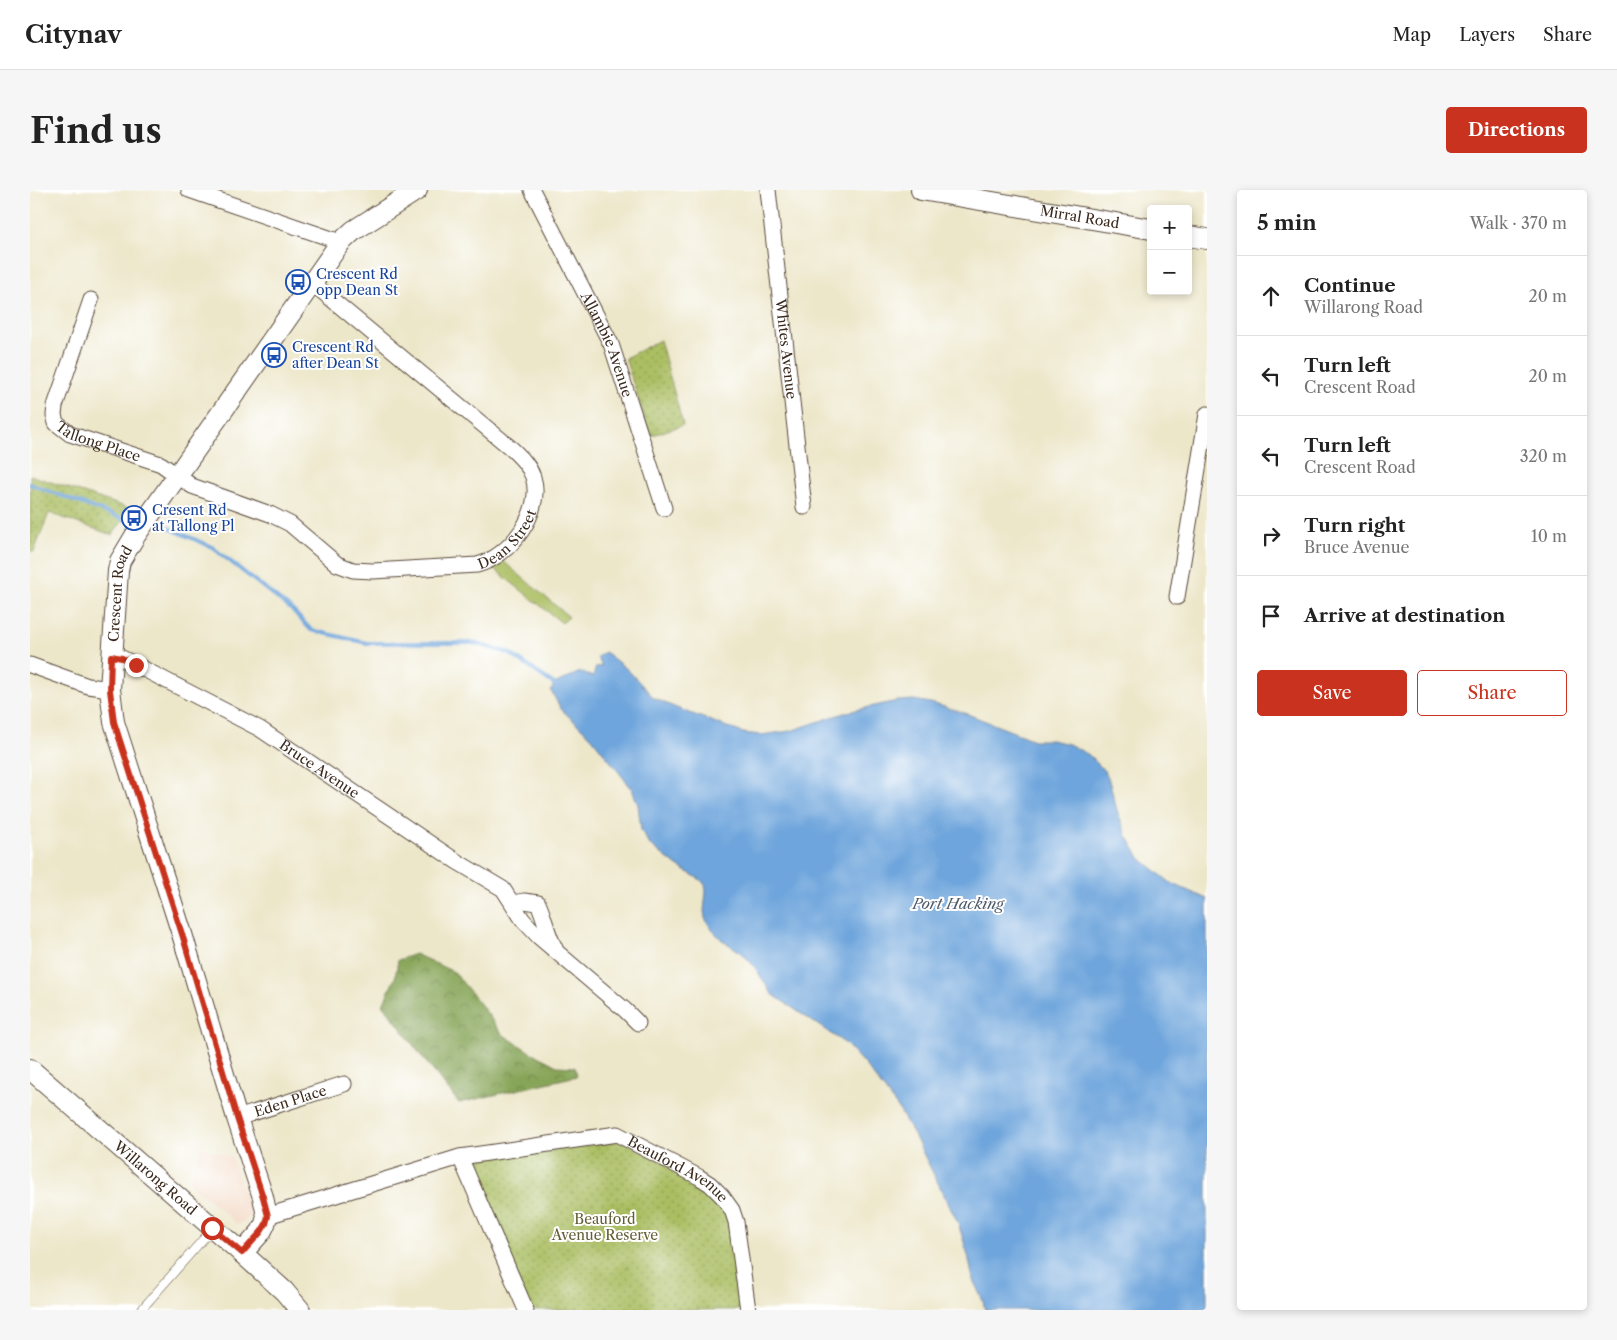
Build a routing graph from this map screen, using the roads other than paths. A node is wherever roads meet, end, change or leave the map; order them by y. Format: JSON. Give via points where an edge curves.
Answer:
{"nodes":[{"id":1,"x":189,"y":190,"type":"edge"},
{"id":2,"x":417,"y":190,"type":"edge"},
{"id":3,"x":532,"y":190,"type":"edge"},
{"id":4,"x":768,"y":190,"type":"edge"},
{"id":5,"x":921,"y":190,"type":"edge"},
{"id":6,"x":962,"y":193,"type":"edge"},
{"id":7,"x":1147,"y":228,"type":"edge"},
{"id":8,"x":1192,"y":237,"type":"edge"},
{"id":9,"x":1207,"y":239,"type":"edge"},
{"id":10,"x":340,"y":243,"type":"junction"},
{"id":11,"x":312,"y":283,"type":"junction"},
{"id":12,"x":91,"y":300,"type":"dead end"},
{"id":13,"x":1207,"y":414,"type":"edge"},
{"id":14,"x":176,"y":475,"type":"junction"},
{"id":15,"x":804,"y":507,"type":"dead end"},
{"id":16,"x":664,"y":508,"type":"dead end"},
{"id":17,"x":1178,"y":597,"type":"dead end"},
{"id":18,"x":111,"y":656,"type":"junction"},
{"id":19,"x":30,"y":665,"type":"edge"},
{"id":20,"x":110,"y":690,"type":"junction"},
{"id":21,"x":513,"y":903,"type":"junction"},
{"id":22,"x":556,"y":952,"type":"junction"},
{"id":23,"x":638,"y":1023,"type":"dead end"},
{"id":24,"x":30,"y":1070,"type":"edge"},
{"id":25,"x":344,"y":1084,"type":"dead end"},
{"id":26,"x":237,"y":1118,"type":"junction"},
{"id":27,"x":460,"y":1157,"type":"junction"},
{"id":28,"x":268,"y":1216,"type":"junction"},
{"id":29,"x":212,"y":1228,"type":"junction"},
{"id":30,"x":242,"y":1253,"type":"junction"},
{"id":31,"x":293,"y":1307,"type":"edge"},
{"id":32,"x":141,"y":1310,"type":"edge"},
{"id":33,"x":526,"y":1310,"type":"edge"},
{"id":34,"x":748,"y":1310,"type":"edge"}],
"edges":[{"from":1,"to":10,"type":"street"},
{"from":2,"to":10,"type":"street","name":"Crescent Road","via":[[352,231]]},
{"from":3,"to":16,"type":"street","name":"Allambie Avenue","via":[[611,344]]},
{"from":4,"to":15,"type":"street","name":"Whites Avenue"},
{"from":5,"to":6,"type":"street","name":"Mirral Road"},
{"from":6,"to":7,"type":"street","name":"Mirral Road"},
{"from":8,"to":9,"type":"street"},
{"from":10,"to":11,"type":"street","name":"Crescent Road"},
{"from":11,"to":14,"type":"street","name":"Crescent Road"},
{"from":11,"to":14,"type":"street","name":"Dean Street","via":[[526,463],[533,476],[535,499],[532,513],[510,546],[486,563],[477,565],[353,570],[337,564],[290,524],[192,486]]},
{"from":12,"to":14,"type":"street","name":"Tallong Place","via":[[55,406],[56,423],[70,434],[162,464]]},
{"from":13,"to":17,"type":"street"},
{"from":14,"to":18,"type":"street","name":"Crescent Road","via":[[120,561]]},
{"from":18,"to":20,"type":"street","name":"Crescent Road"},
{"from":18,"to":21,"type":"street","name":"Bruce Avenue","via":[[122,658],[260,729],[503,889]]},
{"from":19,"to":20,"type":"street","via":[[88,686]]},
{"from":20,"to":26,"type":"street","name":"Crescent Road","via":[[114,722]]},
{"from":21,"to":22,"type":"street","name":"Bruce Avenue","via":[[523,920]]},
{"from":21,"to":22,"type":"street","name":"Bruce Avenue","via":[[538,903]]},
{"from":22,"to":23,"type":"street","name":"Bruce Avenue"},
{"from":24,"to":29,"type":"street","name":"Willarong Road"},
{"from":25,"to":26,"type":"street","name":"Eden Place"},
{"from":26,"to":28,"type":"street","name":"Crescent Road"},
{"from":27,"to":28,"type":"street","name":"Beauford Avenue"},
{"from":27,"to":33,"type":"street"},
{"from":27,"to":34,"type":"street","name":"Beauford Avenue","via":[[617,1134],[699,1177],[722,1196],[732,1210]]},
{"from":28,"to":30,"type":"street","via":[[261,1232]]},
{"from":29,"to":30,"type":"street","name":"Willarong Road"},
{"from":29,"to":32,"type":"lane"},
{"from":30,"to":31,"type":"street","name":"Willarong Road"}]}
